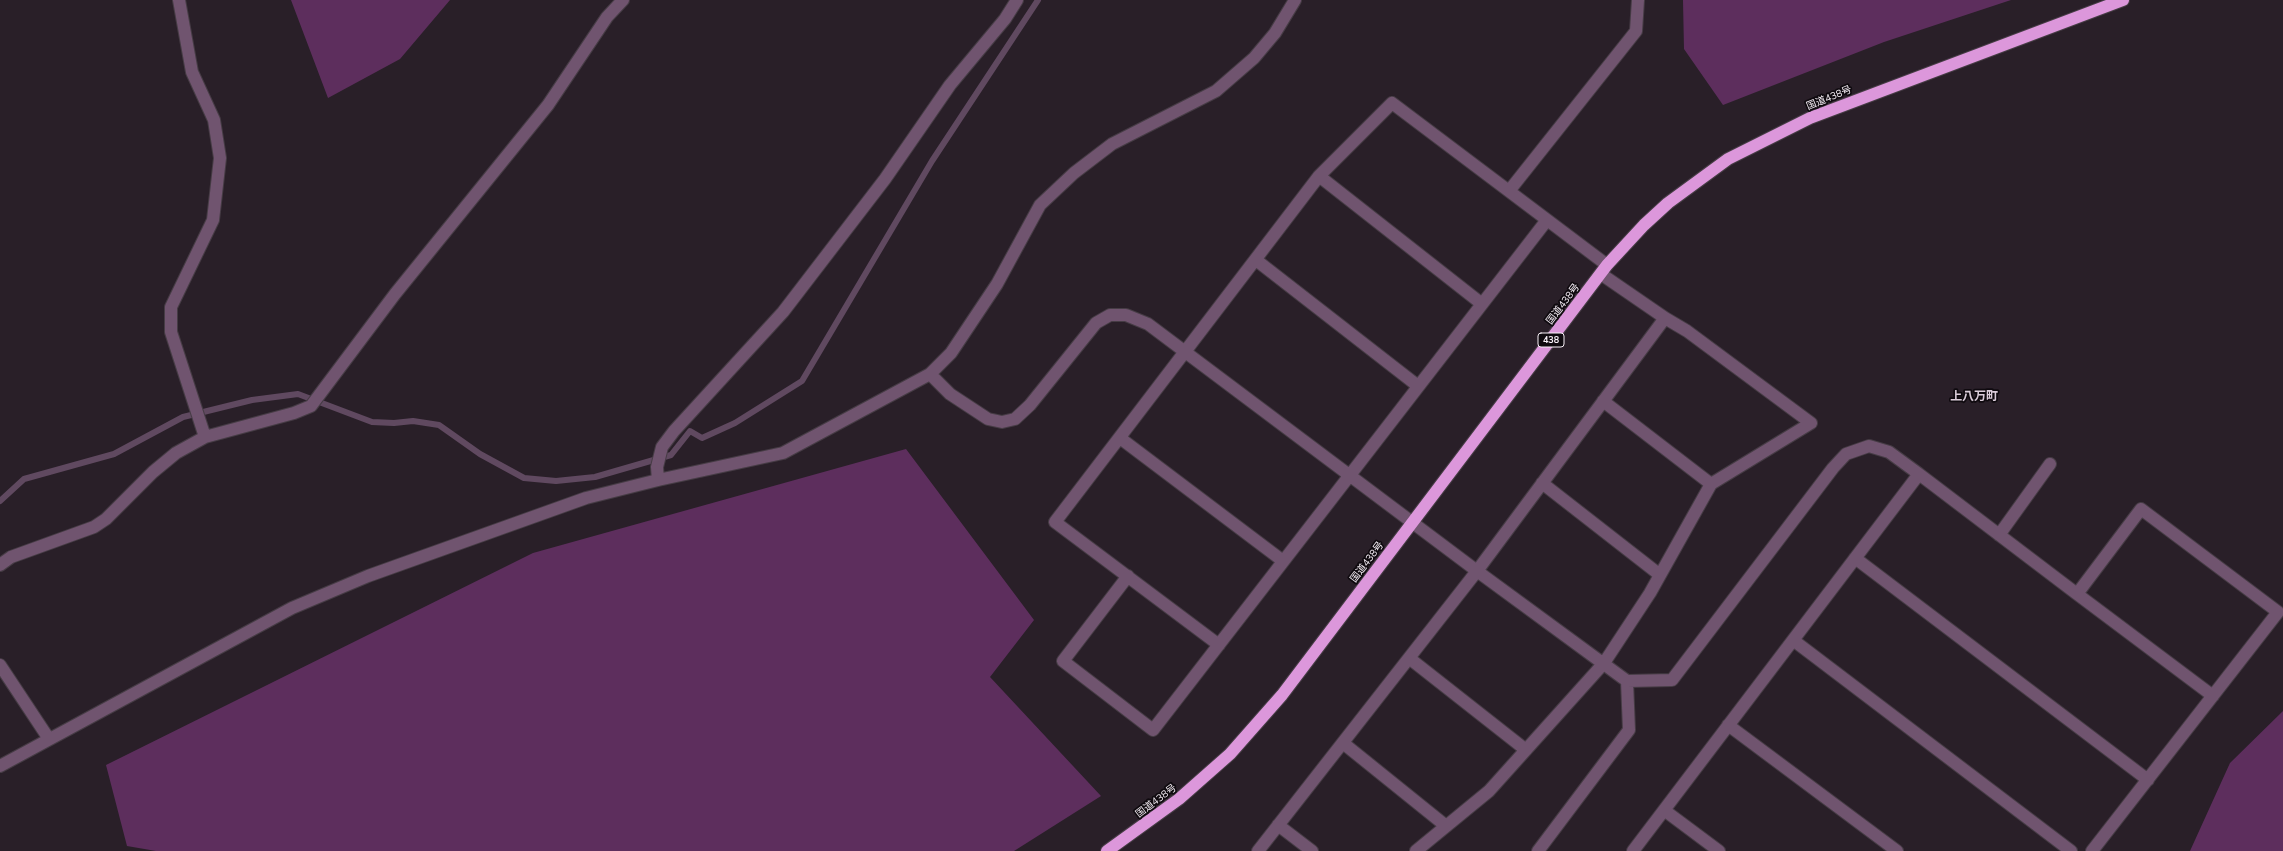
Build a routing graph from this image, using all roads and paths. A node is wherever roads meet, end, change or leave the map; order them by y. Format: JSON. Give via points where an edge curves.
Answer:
{"nodes":[{"id":1,"x":179,"y":0,"type":"edge"},
{"id":2,"x":623,"y":0,"type":"edge"},
{"id":3,"x":1017,"y":0,"type":"edge"},
{"id":4,"x":1295,"y":0,"type":"edge"},
{"id":5,"x":1638,"y":0,"type":"edge"},
{"id":6,"x":2123,"y":0,"type":"edge"},
{"id":7,"x":1319,"y":176,"type":"junction"},
{"id":8,"x":1509,"y":191,"type":"junction"},
{"id":9,"x":1547,"y":220,"type":"junction"},
{"id":10,"x":1256,"y":260,"type":"junction"},
{"id":11,"x":1604,"y":270,"type":"junction"},
{"id":12,"x":1482,"y":304,"type":"junction"},
{"id":13,"x":1665,"y":318,"type":"junction"},
{"id":14,"x":1186,"y":352,"type":"junction"},
{"id":15,"x":930,"y":374,"type":"junction"},
{"id":16,"x":1418,"y":386,"type":"junction"},
{"id":17,"x":1603,"y":401,"type":"junction"},
{"id":18,"x":205,"y":437,"type":"junction"},
{"id":19,"x":1120,"y":438,"type":"junction"},
{"id":20,"x":2050,"y":464,"type":"dead end"},
{"id":21,"x":1919,"y":474,"type":"junction"},
{"id":22,"x":1349,"y":475,"type":"junction"},
{"id":23,"x":658,"y":480,"type":"junction"},
{"id":24,"x":1542,"y":483,"type":"junction"},
{"id":25,"x":1711,"y":484,"type":"junction"},
{"id":26,"x":1412,"y":521,"type":"junction"},
{"id":27,"x":1999,"y":535,"type":"junction"},
{"id":28,"x":1855,"y":558,"type":"junction"},
{"id":29,"x":1283,"y":561,"type":"junction"},
{"id":30,"x":0,"y":565,"type":"edge"},
{"id":31,"x":1477,"y":571,"type":"junction"},
{"id":32,"x":1660,"y":575,"type":"junction"},
{"id":33,"x":1128,"y":576,"type":"junction"},
{"id":34,"x":2077,"y":594,"type":"junction"},
{"id":35,"x":1793,"y":640,"type":"junction"},
{"id":36,"x":1219,"y":645,"type":"junction"},
{"id":37,"x":1409,"y":658,"type":"junction"},
{"id":38,"x":1604,"y":663,"type":"junction"},
{"id":39,"x":0,"y":665,"type":"edge"},
{"id":40,"x":1627,"y":681,"type":"junction"},
{"id":41,"x":2212,"y":696,"type":"junction"},
{"id":42,"x":1728,"y":725,"type":"junction"},
{"id":43,"x":49,"y":739,"type":"junction"},
{"id":44,"x":1343,"y":742,"type":"junction"},
{"id":45,"x":1526,"y":750,"type":"junction"},
{"id":46,"x":0,"y":766,"type":"edge"},
{"id":47,"x":2148,"y":780,"type":"junction"},
{"id":48,"x":1664,"y":810,"type":"junction"},
{"id":49,"x":1278,"y":825,"type":"junction"},
{"id":50,"x":1446,"y":826,"type":"junction"},
{"id":51,"x":1107,"y":851,"type":"edge"},
{"id":52,"x":1258,"y":851,"type":"edge"},
{"id":53,"x":1312,"y":851,"type":"edge"},
{"id":54,"x":1416,"y":851,"type":"edge"},
{"id":55,"x":1538,"y":851,"type":"edge"},
{"id":56,"x":1633,"y":851,"type":"edge"},
{"id":57,"x":1718,"y":851,"type":"edge"},
{"id":58,"x":1897,"y":851,"type":"edge"},
{"id":59,"x":2071,"y":851,"type":"edge"},
{"id":60,"x":2092,"y":851,"type":"edge"}],
"edges":[{"from":1,"to":18,"type":"street","via":[[192,72],[214,120],[220,158],[213,220],[171,307],[171,332]]},
{"from":2,"to":18,"type":"street","via":[[607,17],[548,104],[395,294],[311,406]]},
{"from":3,"to":23,"type":"street","via":[[1005,19],[950,85],[885,179],[783,312],[674,431],[659,454]]},
{"from":4,"to":15,"type":"street","via":[[1275,33],[1254,58],[1216,91],[1112,144],[1074,173],[1040,205],[997,284],[951,353]]},
{"from":5,"to":8,"type":"street","via":[[1636,30]]},
{"from":6,"to":11,"type":"highway","name":"国道438号","number":"438","via":[[1869,94],[1764,140],[1728,159],[1668,203],[1644,224]]},
{"from":7,"to":8,"type":"street","via":[[1392,103]]},
{"from":7,"to":10,"type":"street"},
{"from":7,"to":12,"type":"street"},
{"from":8,"to":9,"type":"street"},
{"from":9,"to":11,"type":"street"},
{"from":9,"to":12,"type":"street"},
{"from":10,"to":14,"type":"street"},
{"from":10,"to":16,"type":"street"},
{"from":11,"to":13,"type":"street"},
{"from":11,"to":26,"type":"highway","name":"国道438号","number":"438"},
{"from":12,"to":16,"type":"street"},
{"from":13,"to":17,"type":"street"},
{"from":13,"to":25,"type":"street","via":[[1687,331],[1811,423]]},
{"from":14,"to":15,"type":"street","via":[[1148,324],[1126,315],[1110,315],[1096,323],[1016,419],[1002,422],[988,419],[974,411],[950,394]]},
{"from":14,"to":19,"type":"street"},
{"from":14,"to":22,"type":"street"},
{"from":15,"to":23,"type":"street","via":[[783,453]]},
{"from":16,"to":22,"type":"street"},
{"from":17,"to":24,"type":"street"},
{"from":17,"to":25,"type":"street"},
{"from":18,"to":30,"type":"street","via":[[170,458],[106,520],[94,527],[11,556]]},
{"from":19,"to":29,"type":"street"},
{"from":19,"to":33,"type":"street","via":[[1055,522]]},
{"from":20,"to":27,"type":"street"},
{"from":21,"to":27,"type":"street"},
{"from":21,"to":28,"type":"street"},
{"from":21,"to":40,"type":"street","via":[[1890,452],[1869,446],[1846,454],[1672,680]]},
{"from":22,"to":26,"type":"street"},
{"from":22,"to":29,"type":"street"},
{"from":23,"to":43,"type":"street","via":[[586,498],[368,576],[292,608]]},
{"from":24,"to":31,"type":"street"},
{"from":24,"to":32,"type":"street"},
{"from":25,"to":32,"type":"street"},
{"from":26,"to":31,"type":"street"},
{"from":26,"to":51,"type":"highway","name":"国道438号","number":"438","via":[[1282,695],[1230,754],[1179,799]]},
{"from":27,"to":34,"type":"street"},
{"from":28,"to":35,"type":"street"},
{"from":28,"to":47,"type":"street"},
{"from":29,"to":36,"type":"street"},
{"from":31,"to":37,"type":"street"},
{"from":31,"to":38,"type":"street"},
{"from":32,"to":38,"type":"street"},
{"from":33,"to":36,"type":"street"},
{"from":33,"to":36,"type":"street","via":[[1063,661],[1153,730]]},
{"from":34,"to":41,"type":"street"},
{"from":34,"to":41,"type":"street","via":[[2141,509],[2278,612]]},
{"from":35,"to":42,"type":"street"},
{"from":35,"to":59,"type":"street"},
{"from":37,"to":44,"type":"street"},
{"from":37,"to":45,"type":"street"},
{"from":38,"to":40,"type":"street"},
{"from":38,"to":45,"type":"street"},
{"from":39,"to":43,"type":"street"},
{"from":40,"to":55,"type":"street","via":[[1629,730]]},
{"from":41,"to":47,"type":"street"},
{"from":42,"to":48,"type":"street"},
{"from":42,"to":58,"type":"street"},
{"from":43,"to":46,"type":"street"},
{"from":44,"to":49,"type":"street"},
{"from":44,"to":50,"type":"street"},
{"from":45,"to":50,"type":"street","via":[[1489,791]]},
{"from":47,"to":60,"type":"street"},
{"from":48,"to":56,"type":"street"},
{"from":48,"to":57,"type":"street"},
{"from":49,"to":52,"type":"street"},
{"from":49,"to":53,"type":"street"},
{"from":50,"to":54,"type":"street"}]}
